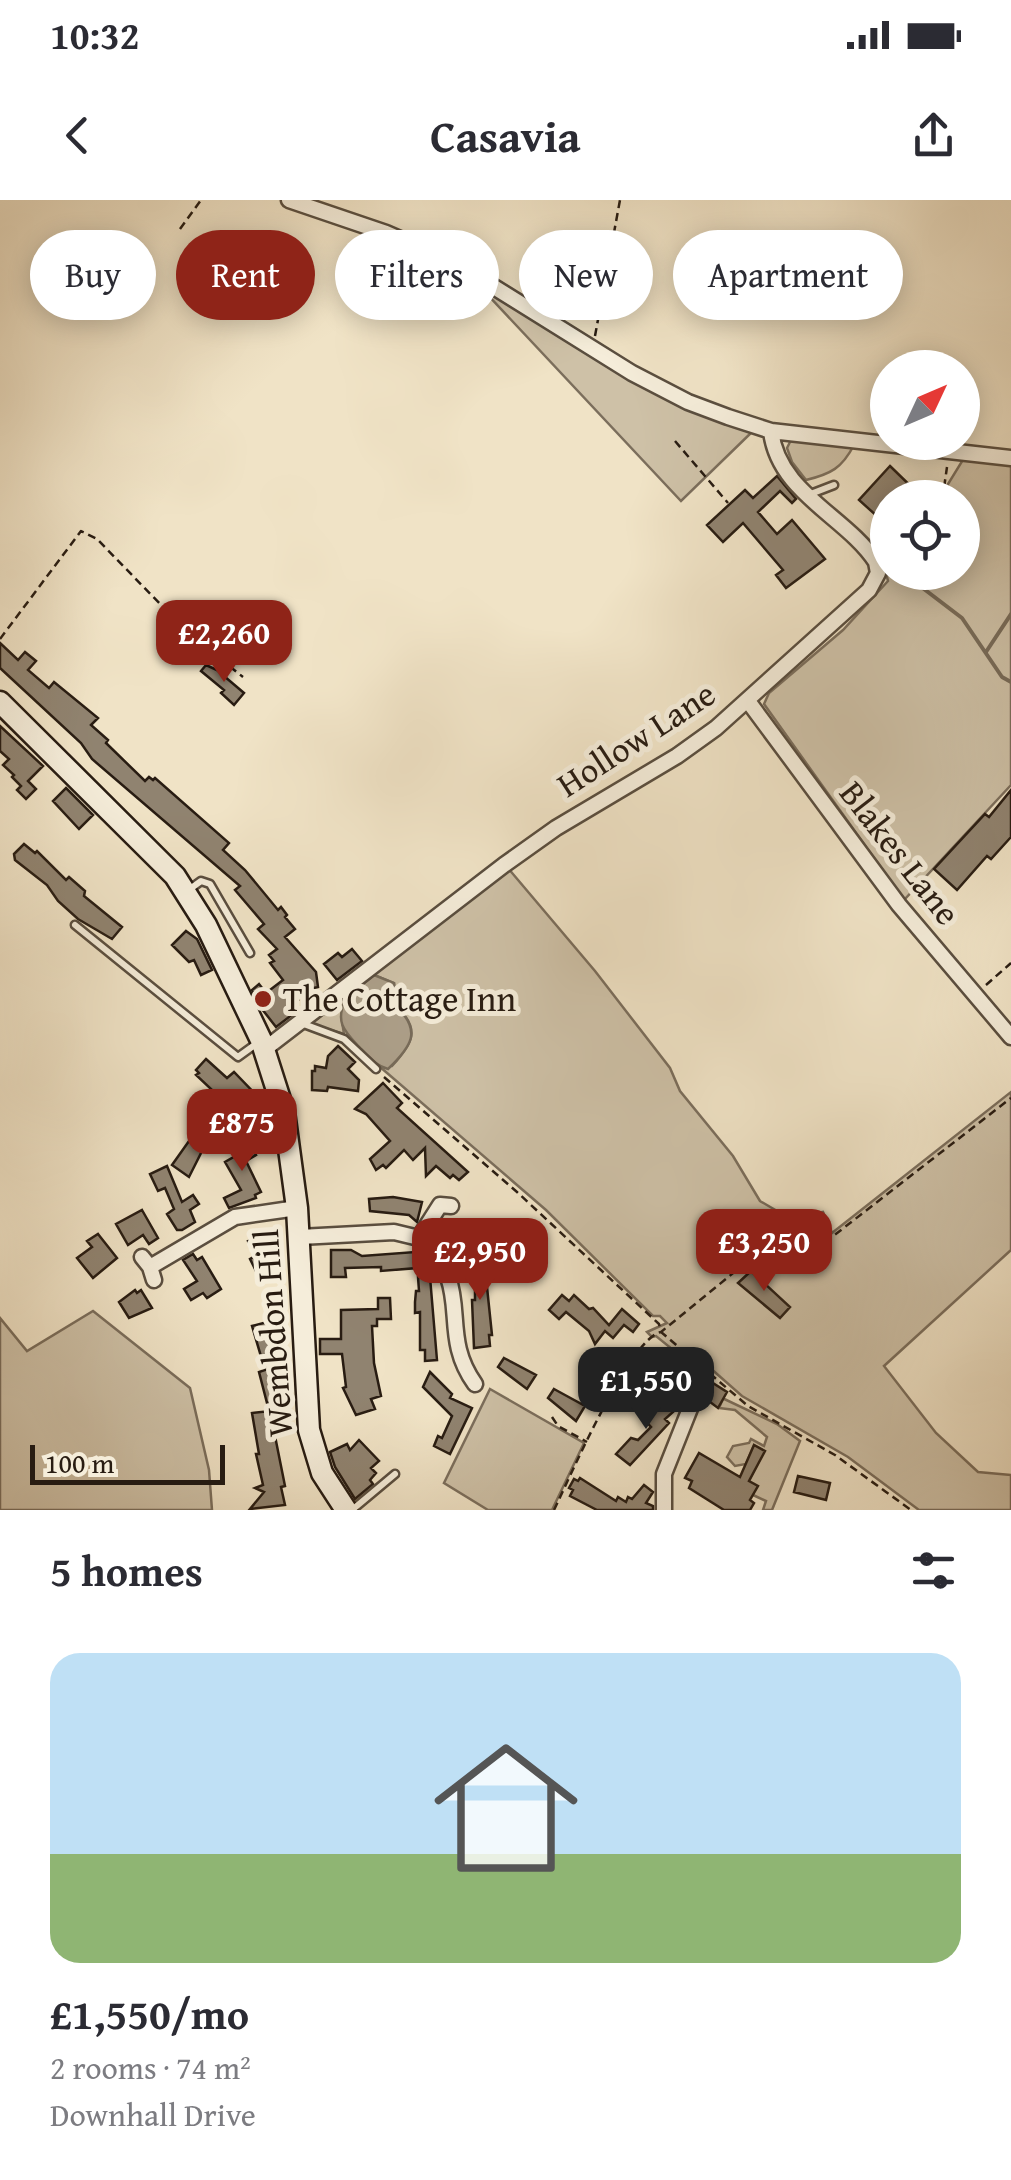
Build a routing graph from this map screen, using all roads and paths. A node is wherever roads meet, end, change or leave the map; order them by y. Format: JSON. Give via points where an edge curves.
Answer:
{"nodes":[{"id":1,"x":201,"y":200,"type":"edge"},
{"id":2,"x":289,"y":200,"type":"edge"},
{"id":3,"x":620,"y":200,"type":"edge"},
{"id":4,"x":180,"y":229,"type":"dead end"},
{"id":5,"x":590,"y":346,"type":"junction"},
{"id":6,"x":771,"y":431,"type":"junction"},
{"id":7,"x":675,"y":440,"type":"dead end"},
{"id":8,"x":870,"y":442,"type":"edge"},
{"id":9,"x":980,"y":454,"type":"edge"},
{"id":10,"x":1011,"y":458,"type":"edge"},
{"id":11,"x":834,"y":484,"type":"dead end"},
{"id":12,"x":807,"y":495,"type":"junction"},
{"id":13,"x":728,"y":503,"type":"dead end"},
{"id":14,"x":0,"y":639,"type":"edge"},
{"id":15,"x":243,"y":677,"type":"dead end"},
{"id":16,"x":748,"y":701,"type":"junction"},
{"id":17,"x":0,"y":702,"type":"edge"},
{"id":18,"x":187,"y":892,"type":"junction"},
{"id":19,"x":76,"y":925,"type":"dead end"},
{"id":20,"x":250,"y":953,"type":"dead end"},
{"id":21,"x":1011,"y":963,"type":"edge"},
{"id":22,"x":975,"y":994,"type":"junction"},
{"id":23,"x":300,"y":1022,"type":"junction"},
{"id":24,"x":1011,"y":1037,"type":"edge"},
{"id":25,"x":263,"y":1045,"type":"junction"},
{"id":26,"x":376,"y":1069,"type":"joint"},
{"id":27,"x":1011,"y":1098,"type":"edge"},
{"id":28,"x":451,"y":1206,"type":"dead end"},
{"id":29,"x":297,"y":1208,"type":"junction"},
{"id":30,"x":300,"y":1237,"type":"junction"},
{"id":31,"x":419,"y":1238,"type":"junction"},
{"id":32,"x":149,"y":1268,"type":"dead end"},
{"id":33,"x":661,"y":1332,"type":"junction"},
{"id":34,"x":475,"y":1384,"type":"dead end"},
{"id":35,"x":693,"y":1401,"type":"dead end"},
{"id":36,"x":552,"y":1418,"type":"dead end"},
{"id":37,"x":588,"y":1442,"type":"junction"},
{"id":38,"x":395,"y":1474,"type":"dead end"},
{"id":39,"x":349,"y":1510,"type":"edge"},
{"id":40,"x":554,"y":1510,"type":"edge"},
{"id":41,"x":664,"y":1510,"type":"edge"},
{"id":42,"x":911,"y":1510,"type":"edge"}],
"edges":[{"from":1,"to":4,"type":"path"},
{"from":2,"to":5,"type":"street","via":[[457,264]]},
{"from":3,"to":5,"type":"path"},
{"from":5,"to":6,"type":"street","via":[[688,402]]},
{"from":6,"to":8,"type":"street"},
{"from":6,"to":12,"type":"street","name":"Hollow Lane","via":[[780,460]]},
{"from":7,"to":13,"type":"path"},
{"from":9,"to":10,"type":"street"},
{"from":11,"to":12,"type":"lane"},
{"from":12,"to":16,"type":"street","name":"Hollow Lane","via":[[871,554],[878,573],[840,620]]},
{"from":14,"to":15,"type":"path","via":[[81,531],[97,538]]},
{"from":16,"to":22,"type":"street","name":"Blakes Lane","via":[[899,906]]},
{"from":16,"to":23,"type":"street","name":"Hollow Lane","via":[[703,738],[504,864]]},
{"from":17,"to":18,"type":"main road","name":"Wembdon Hill"},
{"from":18,"to":20,"type":"lane","via":[[200,882],[210,884]]},
{"from":18,"to":25,"type":"main road","name":"Wembdon Hill"},
{"from":19,"to":25,"type":"lane","via":[[238,1057]]},
{"from":21,"to":22,"type":"path"},
{"from":22,"to":24,"type":"street","name":"Blakes Lane"},
{"from":23,"to":25,"type":"street","name":"Hollow Lane"},
{"from":23,"to":26,"type":"lane","via":[[344,1038]]},
{"from":25,"to":29,"type":"main road","name":"Wembdon Hill","via":[[284,1112]]},
{"from":26,"to":33,"type":"path","via":[[517,1192]]},
{"from":27,"to":33,"type":"path","via":[[814,1251],[797,1260],[742,1264]]},
{"from":28,"to":31,"type":"street","via":[[440,1205]]},
{"from":29,"to":30,"type":"main road","name":"Wembdon Hill"},
{"from":29,"to":32,"type":"street","via":[[235,1217]]},
{"from":30,"to":31,"type":"street","via":[[394,1232]]},
{"from":30,"to":39,"type":"main road","name":"Wembdon Hill","via":[[309,1430],[322,1473]]},
{"from":31,"to":34,"type":"street","via":[[451,1279],[458,1350]]},
{"from":33,"to":37,"type":"path","via":[[634,1355]]},
{"from":33,"to":42,"type":"path","via":[[748,1406],[835,1455]]},
{"from":35,"to":41,"type":"street","via":[[664,1474]]},
{"from":36,"to":37,"type":"path"},
{"from":37,"to":40,"type":"path"},
{"from":38,"to":39,"type":"lane"}]}
